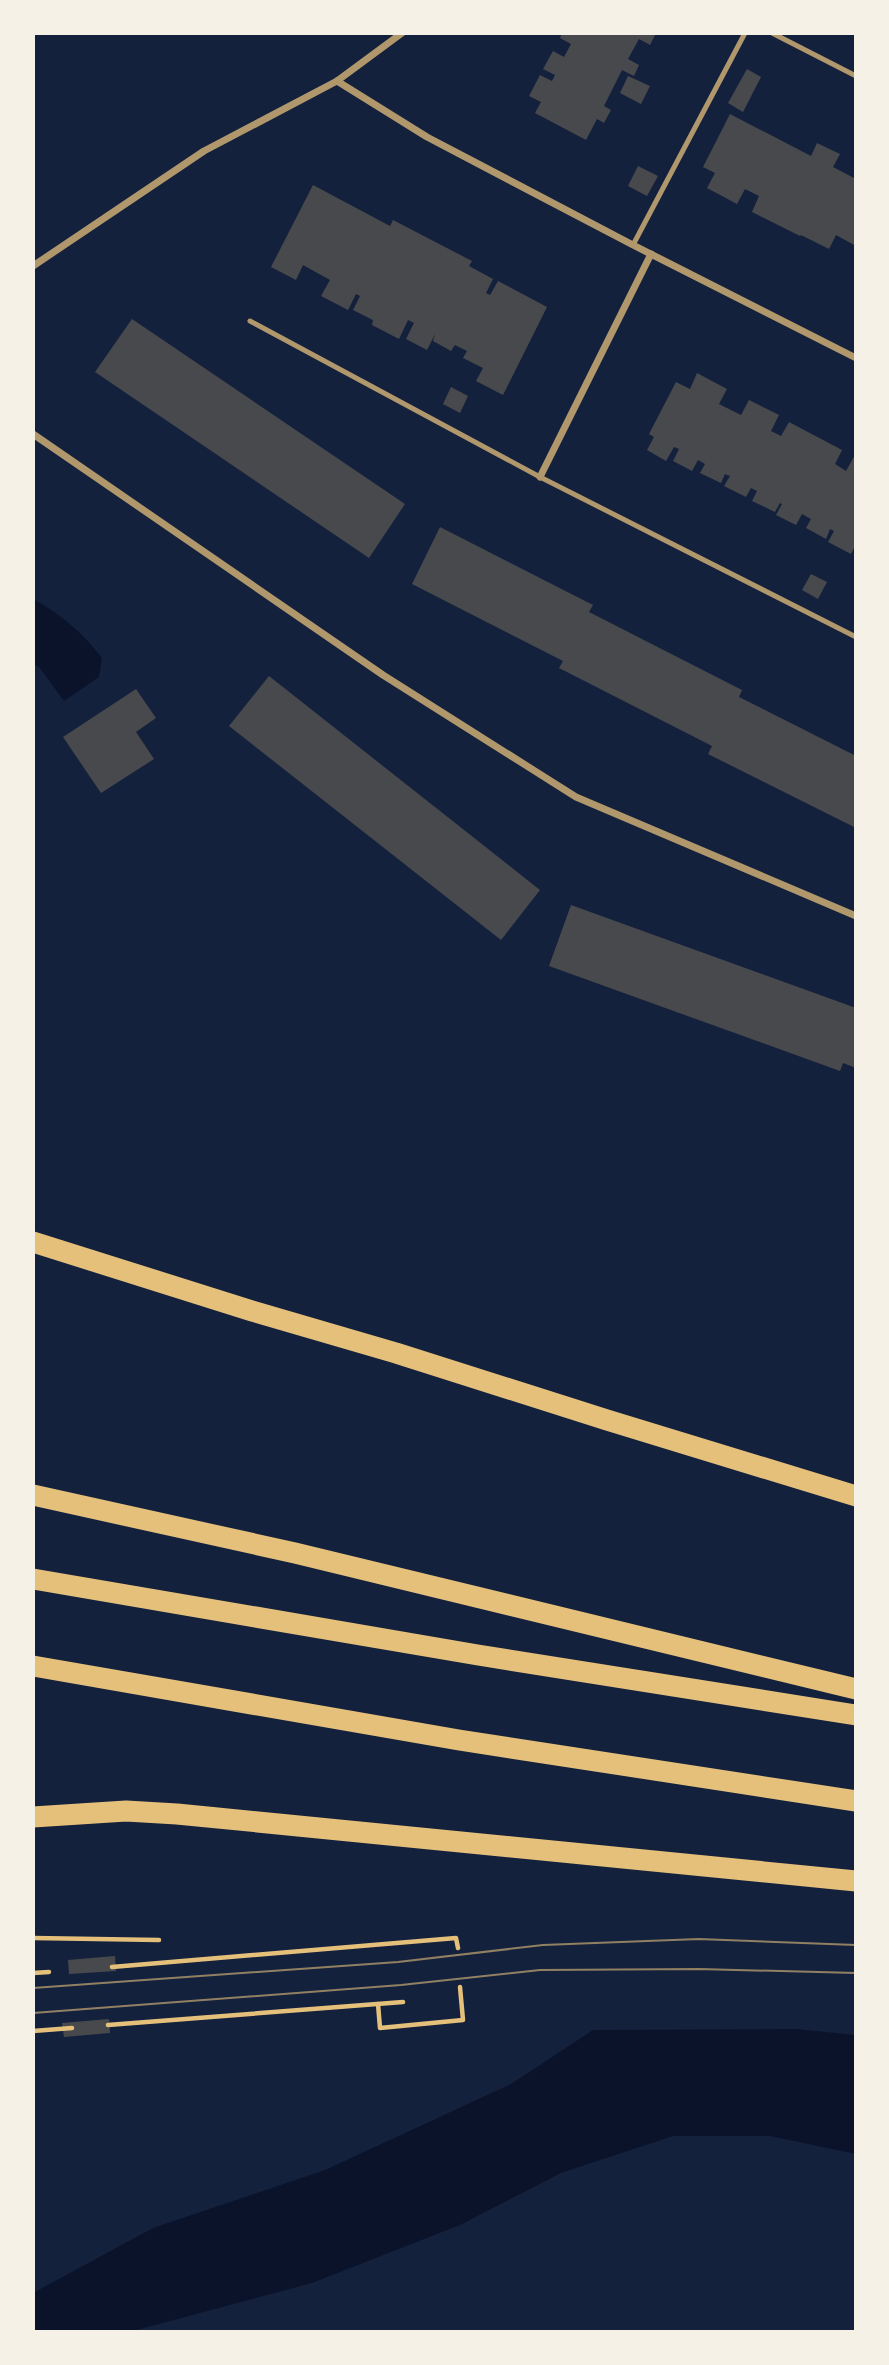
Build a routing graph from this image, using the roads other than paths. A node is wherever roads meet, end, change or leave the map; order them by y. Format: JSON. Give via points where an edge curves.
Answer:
{"nodes":[{"id":1,"x":402,"y":33,"type":"edge"},
{"id":2,"x":745,"y":33,"type":"edge"},
{"id":3,"x":772,"y":33,"type":"edge"},
{"id":4,"x":856,"y":76,"type":"edge"},
{"id":5,"x":337,"y":81,"type":"junction"},
{"id":6,"x":633,"y":246,"type":"junction"},
{"id":7,"x":651,"y":254,"type":"junction"},
{"id":8,"x":33,"y":267,"type":"edge"},
{"id":9,"x":250,"y":321,"type":"dead end"},
{"id":10,"x":856,"y":358,"type":"edge"},
{"id":11,"x":33,"y":434,"type":"edge"},
{"id":12,"x":540,"y":477,"type":"junction"},
{"id":13,"x":856,"y":637,"type":"edge"},
{"id":14,"x":856,"y":916,"type":"edge"},
{"id":15,"x":33,"y":1242,"type":"edge"},
{"id":16,"x":33,"y":1495,"type":"edge"},
{"id":17,"x":856,"y":1496,"type":"edge"},
{"id":18,"x":33,"y":1579,"type":"edge"},
{"id":19,"x":33,"y":1666,"type":"edge"},
{"id":20,"x":856,"y":1689,"type":"edge"},
{"id":21,"x":856,"y":1714,"type":"edge"},
{"id":22,"x":856,"y":1801,"type":"edge"},
{"id":23,"x":33,"y":1817,"type":"edge"},
{"id":24,"x":856,"y":1881,"type":"edge"}],
"edges":[{"from":1,"to":5,"type":"street"},
{"from":2,"to":6,"type":"lane"},
{"from":3,"to":4,"type":"lane"},
{"from":5,"to":6,"type":"street","via":[[427,136]]},
{"from":5,"to":8,"type":"street","via":[[204,151]]},
{"from":6,"to":7,"type":"street"},
{"from":7,"to":10,"type":"street"},
{"from":7,"to":12,"type":"street"},
{"from":9,"to":12,"type":"lane"},
{"from":11,"to":14,"type":"street","via":[[383,675],[576,797]]},
{"from":12,"to":13,"type":"lane"},
{"from":15,"to":17,"type":"highway"},
{"from":16,"to":20,"type":"highway","via":[[295,1553]]},
{"from":18,"to":21,"type":"highway","via":[[505,1660]]},
{"from":19,"to":22,"type":"highway","via":[[459,1740]]},
{"from":23,"to":24,"type":"highway","via":[[126,1811],[177,1814]]}]}
